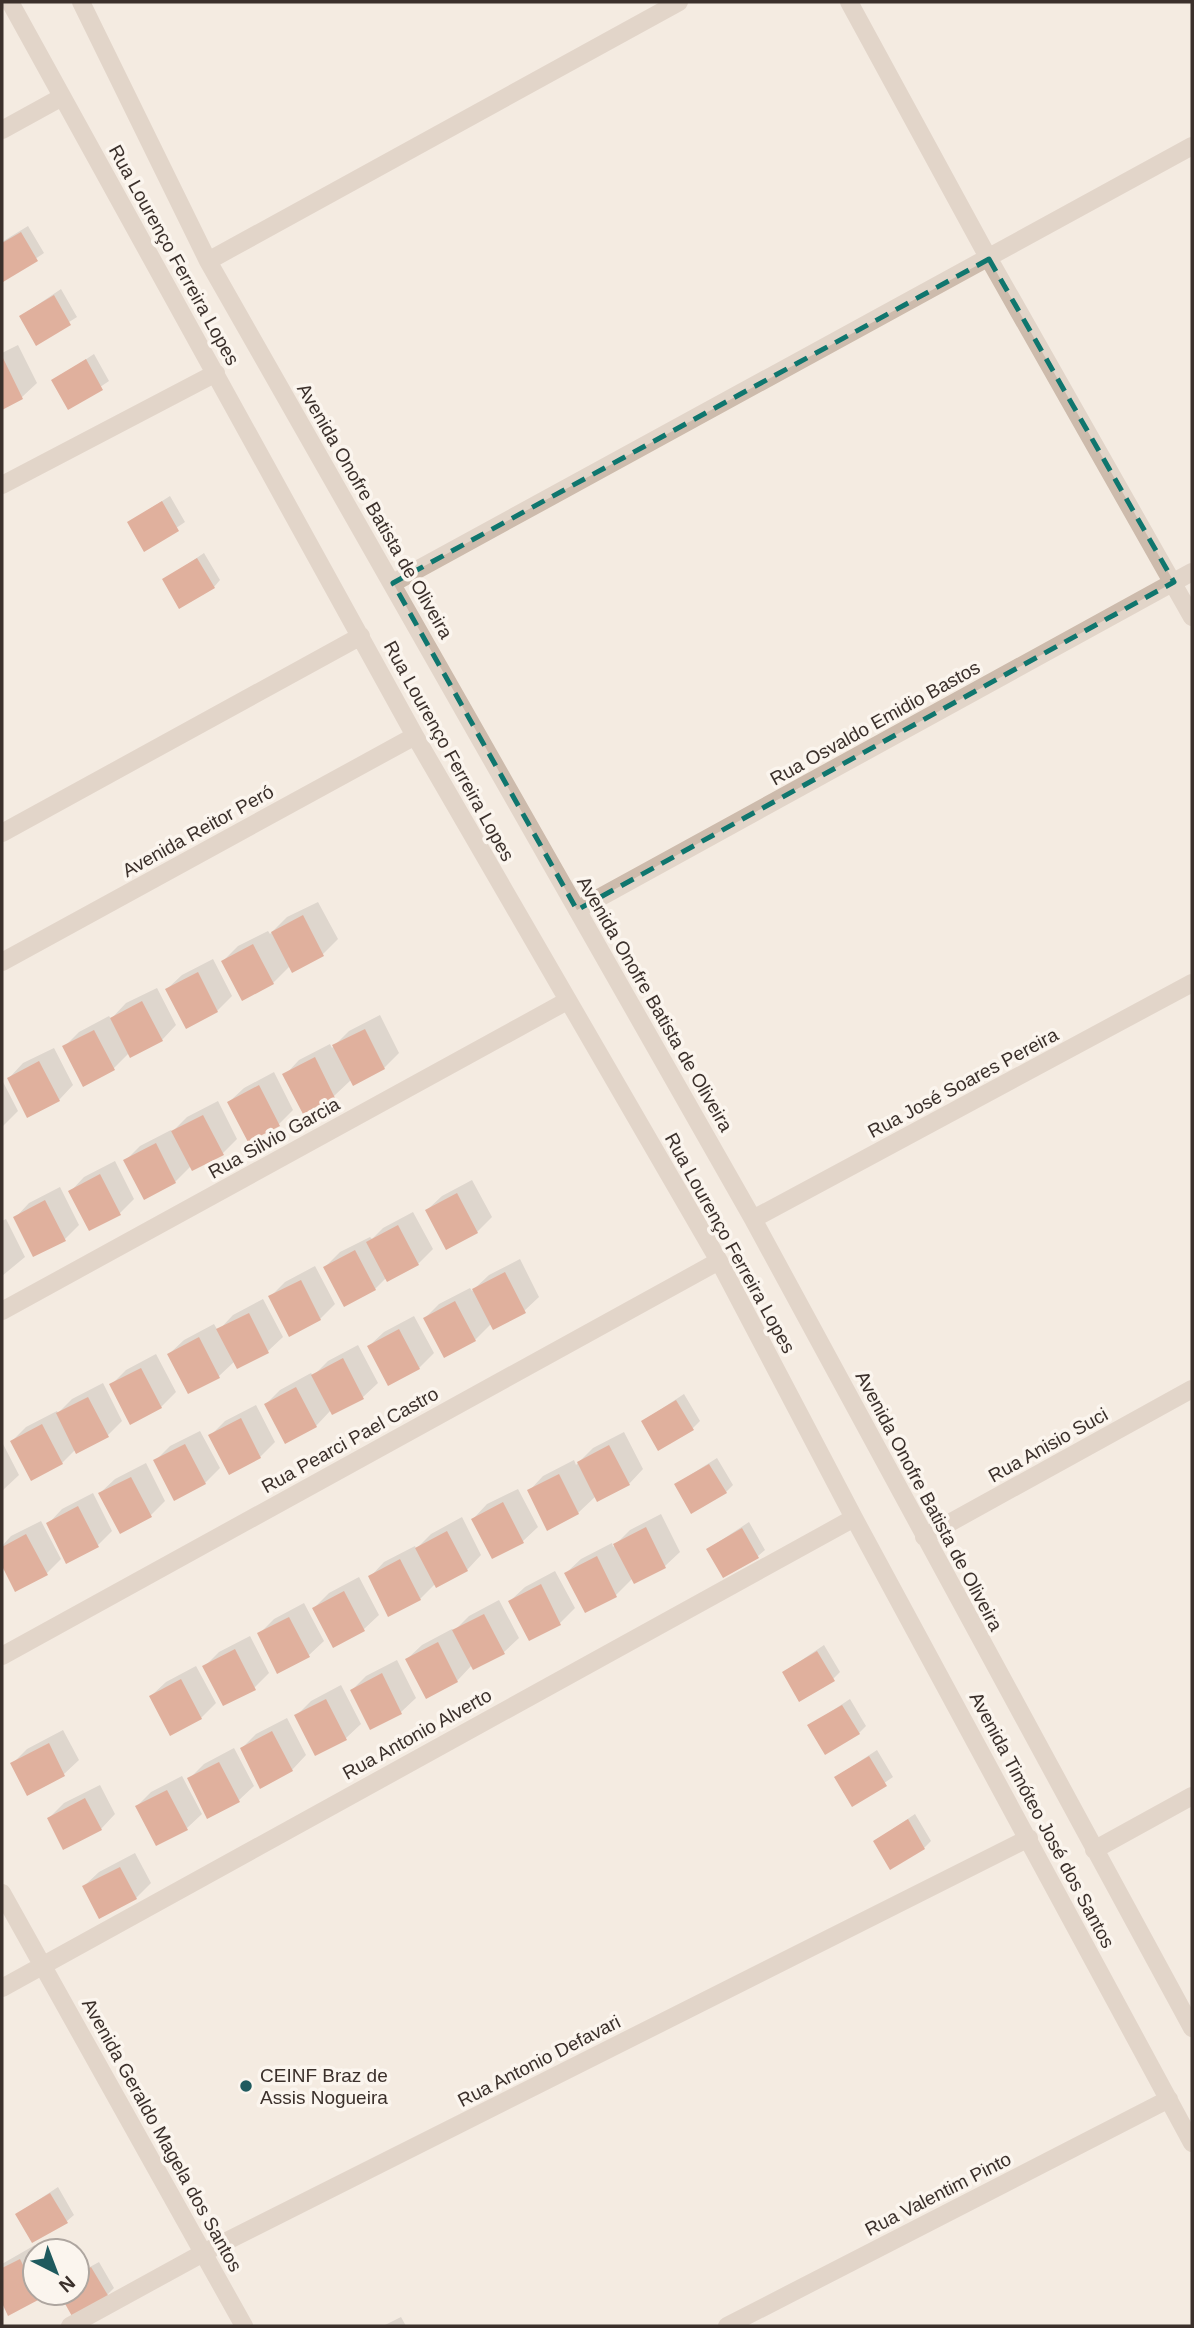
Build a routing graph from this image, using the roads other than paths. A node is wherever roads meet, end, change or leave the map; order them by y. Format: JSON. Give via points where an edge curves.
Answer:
{"nodes":[{"id":1,"x":9,"y":2,"type":"edge"},
{"id":2,"x":81,"y":2,"type":"edge"},
{"id":3,"x":679,"y":2,"type":"edge"},
{"id":4,"x":849,"y":2,"type":"edge"},
{"id":5,"x":62,"y":97,"type":"junction"},
{"id":6,"x":2,"y":130,"type":"edge"},
{"id":7,"x":1192,"y":146,"type":"edge"},
{"id":8,"x":989,"y":259,"type":"junction"},
{"id":9,"x":208,"y":261,"type":"junction"},
{"id":10,"x":216,"y":373,"type":"junction"},
{"id":11,"x":2,"y":485,"type":"edge"},
{"id":12,"x":1192,"y":572,"type":"edge"},
{"id":13,"x":1174,"y":582,"type":"junction"},
{"id":14,"x":393,"y":583,"type":"junction"},
{"id":15,"x":1192,"y":617,"type":"edge"},
{"id":16,"x":361,"y":636,"type":"junction"},
{"id":17,"x":415,"y":736,"type":"junction"},
{"id":18,"x":2,"y":833,"type":"edge"},
{"id":19,"x":577,"y":910,"type":"junction"},
{"id":20,"x":2,"y":962,"type":"edge"},
{"id":21,"x":1192,"y":983,"type":"edge"},
{"id":22,"x":567,"y":1002,"type":"junction"},
{"id":23,"x":753,"y":1219,"type":"junction"},
{"id":24,"x":719,"y":1261,"type":"junction"},
{"id":25,"x":2,"y":1311,"type":"edge"},
{"id":26,"x":1192,"y":1389,"type":"edge"},
{"id":27,"x":854,"y":1518,"type":"junction"},
{"id":28,"x":925,"y":1537,"type":"junction"},
{"id":29,"x":2,"y":1656,"type":"edge"},
{"id":30,"x":1192,"y":1796,"type":"edge"},
{"id":31,"x":1029,"y":1838,"type":"junction"},
{"id":32,"x":1094,"y":1850,"type":"junction"},
{"id":33,"x":2,"y":1893,"type":"edge"},
{"id":34,"x":43,"y":1964,"type":"junction"},
{"id":35,"x":2,"y":1988,"type":"edge"},
{"id":36,"x":1192,"y":2028,"type":"edge"},
{"id":37,"x":1169,"y":2099,"type":"junction"},
{"id":38,"x":1192,"y":2143,"type":"edge"},
{"id":39,"x":205,"y":2252,"type":"junction"},
{"id":40,"x":70,"y":2326,"type":"edge"},
{"id":41,"x":244,"y":2326,"type":"edge"},
{"id":42,"x":727,"y":2326,"type":"edge"}],
"edges":[{"from":1,"to":5,"type":"street","name":"Rua Lourenço Ferreira Lopes"},
{"from":2,"to":9,"type":"street","name":"Avenida Onofre Batista de Oliveira"},
{"from":3,"to":9,"type":"street"},
{"from":4,"to":8,"type":"street"},
{"from":5,"to":6,"type":"street"},
{"from":5,"to":10,"type":"street","name":"Rua Lourenço Ferreira Lopes"},
{"from":7,"to":8,"type":"street"},
{"from":8,"to":13,"type":"street"},
{"from":8,"to":14,"type":"street"},
{"from":9,"to":14,"type":"street","name":"Avenida Onofre Batista de Oliveira"},
{"from":10,"to":11,"type":"street"},
{"from":10,"to":16,"type":"street","name":"Rua Lourenço Ferreira Lopes"},
{"from":12,"to":13,"type":"street","name":"Rua Osvaldo Emidio Bastos"},
{"from":13,"to":15,"type":"street"},
{"from":13,"to":19,"type":"street","name":"Rua Osvaldo Emidio Bastos"},
{"from":14,"to":19,"type":"street","name":"Avenida Onofre Batista de Oliveira"},
{"from":16,"to":17,"type":"street","name":"Rua Lourenço Ferreira Lopes"},
{"from":16,"to":18,"type":"street"},
{"from":17,"to":20,"type":"street","name":"Avenida Reitor Peró"},
{"from":17,"to":22,"type":"street","name":"Rua Lourenço Ferreira Lopes"},
{"from":19,"to":23,"type":"street","name":"Avenida Onofre Batista de Oliveira"},
{"from":21,"to":23,"type":"street","name":"Rua José Soares Pereira"},
{"from":22,"to":24,"type":"street","name":"Rua Lourenço Ferreira Lopes"},
{"from":22,"to":25,"type":"street","name":"Rua Silvio Garcia"},
{"from":23,"to":28,"type":"street","name":"Avenida Onofre Batista de Oliveira"},
{"from":24,"to":27,"type":"street","name":"Rua Lourenço Ferreira Lopes"},
{"from":24,"to":29,"type":"street","name":"Rua Pearci Pael Castro"},
{"from":26,"to":28,"type":"street","name":"Rua Anisio Suci"},
{"from":27,"to":31,"type":"street","name":"Avenida Timóteo José dos Santos"},
{"from":27,"to":34,"type":"street","name":"Rua Antonio Alverto"},
{"from":28,"to":32,"type":"street","name":"Avenida Onofre Batista de Oliveira"},
{"from":30,"to":32,"type":"street"},
{"from":31,"to":37,"type":"street","name":"Avenida Timóteo José dos Santos"},
{"from":31,"to":39,"type":"street","name":"Rua Antonio Defavari"},
{"from":32,"to":36,"type":"street","name":"Avenida Onofre Batista de Oliveira"},
{"from":33,"to":34,"type":"street","name":"Avenida Geraldo Magela dos Santos"},
{"from":34,"to":35,"type":"street","name":"Rua Antonio Alverto"},
{"from":34,"to":39,"type":"street","name":"Avenida Geraldo Magela dos Santos"},
{"from":37,"to":38,"type":"street","name":"Avenida Timóteo José dos Santos"},
{"from":37,"to":42,"type":"street","name":"Rua Valentim Pinto"},
{"from":39,"to":40,"type":"street","name":"Rua Antonio Defavari"},
{"from":39,"to":41,"type":"street","name":"Avenida Geraldo Magela dos Santos"}]}
